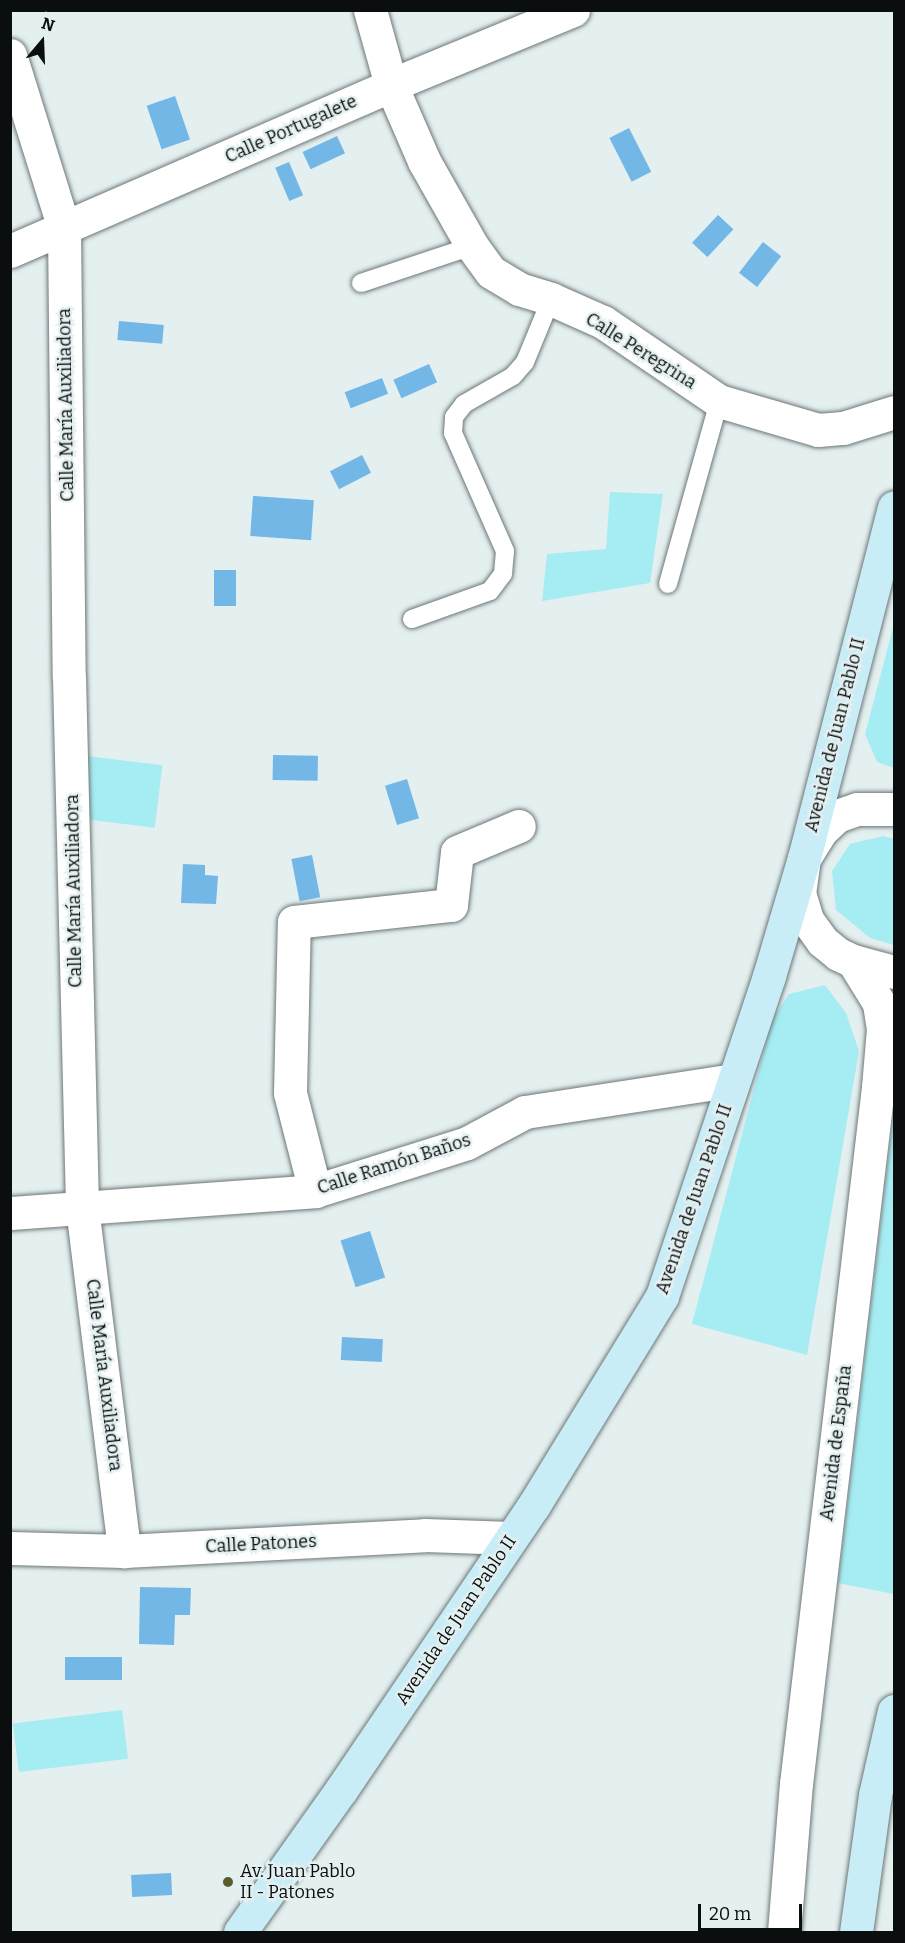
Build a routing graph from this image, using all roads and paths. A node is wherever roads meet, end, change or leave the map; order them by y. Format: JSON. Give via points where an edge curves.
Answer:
{"nodes":[{"id":1,"x":370,"y":10,"type":"edge"},
{"id":2,"x":573,"y":10,"type":"edge"},
{"id":3,"x":10,"y":55,"type":"edge"},
{"id":4,"x":391,"y":85,"type":"junction"},
{"id":5,"x":64,"y":228,"type":"junction"},
{"id":6,"x":472,"y":246,"type":"junction"},
{"id":7,"x":10,"y":251,"type":"edge"},
{"id":8,"x":361,"y":283,"type":"dead end"},
{"id":9,"x":551,"y":299,"type":"junction"},
{"id":10,"x":719,"y":400,"type":"junction"},
{"id":11,"x":894,"y":412,"type":"edge"},
{"id":12,"x":894,"y":507,"type":"edge"},
{"id":13,"x":668,"y":584,"type":"dead end"},
{"id":14,"x":412,"y":619,"type":"dead end"},
{"id":15,"x":894,"y":809,"type":"edge"},
{"id":16,"x":519,"y":826,"type":"dead end"},
{"id":17,"x":804,"y":858,"type":"junction"},
{"id":18,"x":853,"y":961,"type":"junction"},
{"id":19,"x":894,"y":972,"type":"edge"},
{"id":20,"x":735,"y":1080,"type":"junction"},
{"id":21,"x":315,"y":1191,"type":"junction"},
{"id":22,"x":82,"y":1207,"type":"junction"},
{"id":23,"x":10,"y":1213,"type":"edge"},
{"id":24,"x":511,"y":1538,"type":"junction"},
{"id":25,"x":10,"y":1548,"type":"edge"},
{"id":26,"x":124,"y":1551,"type":"junction"},
{"id":27,"x":894,"y":1711,"type":"edge"},
{"id":28,"x":240,"y":1932,"type":"edge"},
{"id":29,"x":784,"y":1932,"type":"edge"},
{"id":30,"x":856,"y":1932,"type":"edge"}],
"edges":[{"from":1,"to":4,"type":"street","name":"Calle Peregrina"},
{"from":2,"to":4,"type":"street","name":"Calle Portugalete"},
{"from":3,"to":5,"type":"street","name":"Calle María Auxiliadora"},
{"from":4,"to":5,"type":"street","name":"Calle Portugalete"},
{"from":4,"to":6,"type":"street","name":"Calle Peregrina","via":[[424,161]]},
{"from":5,"to":7,"type":"street","name":"Calle Portugalete"},
{"from":5,"to":22,"type":"street","name":"Calle María Auxiliadora","via":[[69,677]]},
{"from":6,"to":8,"type":"lane"},
{"from":6,"to":9,"type":"street","name":"Calle Peregrina","via":[[491,272],[519,290]]},
{"from":9,"to":10,"type":"street","name":"Calle Peregrina","via":[[603,322]]},
{"from":9,"to":14,"type":"lane","via":[[525,362],[513,375],[464,404],[454,417],[453,433],[505,551],[503,574],[490,591]]},
{"from":10,"to":11,"type":"street","name":"Calle Peregrina","via":[[818,430],[843,428]]},
{"from":10,"to":13,"type":"lane"},
{"from":12,"to":17,"type":"main road","name":"Avenida de Juan Pablo II"},
{"from":15,"to":17,"type":"street","via":[[856,809],[837,816],[821,831]]},
{"from":16,"to":21,"type":"street","via":[[457,852],[451,905],[294,922],[290,1093]]},
{"from":17,"to":18,"type":"street","via":[[799,893],[807,920],[822,941]]},
{"from":17,"to":20,"type":"main road","name":"Avenida de Juan Pablo II"},
{"from":18,"to":19,"type":"street"},
{"from":18,"to":29,"type":"street","name":"Avenida de España","via":[[879,1003],[882,1041],[796,1784]]},
{"from":20,"to":21,"type":"street","name":"Calle Ramón Baños","via":[[525,1112],[467,1143]]},
{"from":20,"to":24,"type":"main road","name":"Avenida de Juan Pablo II","via":[[662,1296]]},
{"from":21,"to":22,"type":"street","name":"Calle Ramón Baños"},
{"from":22,"to":23,"type":"street","name":"Calle Ramón Baños"},
{"from":22,"to":26,"type":"street","name":"Calle María Auxiliadora"},
{"from":24,"to":26,"type":"street","name":"Calle Patones","via":[[425,1535]]},
{"from":24,"to":28,"type":"main road","name":"Avenida de Juan Pablo II","via":[[348,1781]]},
{"from":25,"to":26,"type":"street","name":"Calle Patones"},
{"from":27,"to":30,"type":"main road","via":[[874,1795]]}]}
